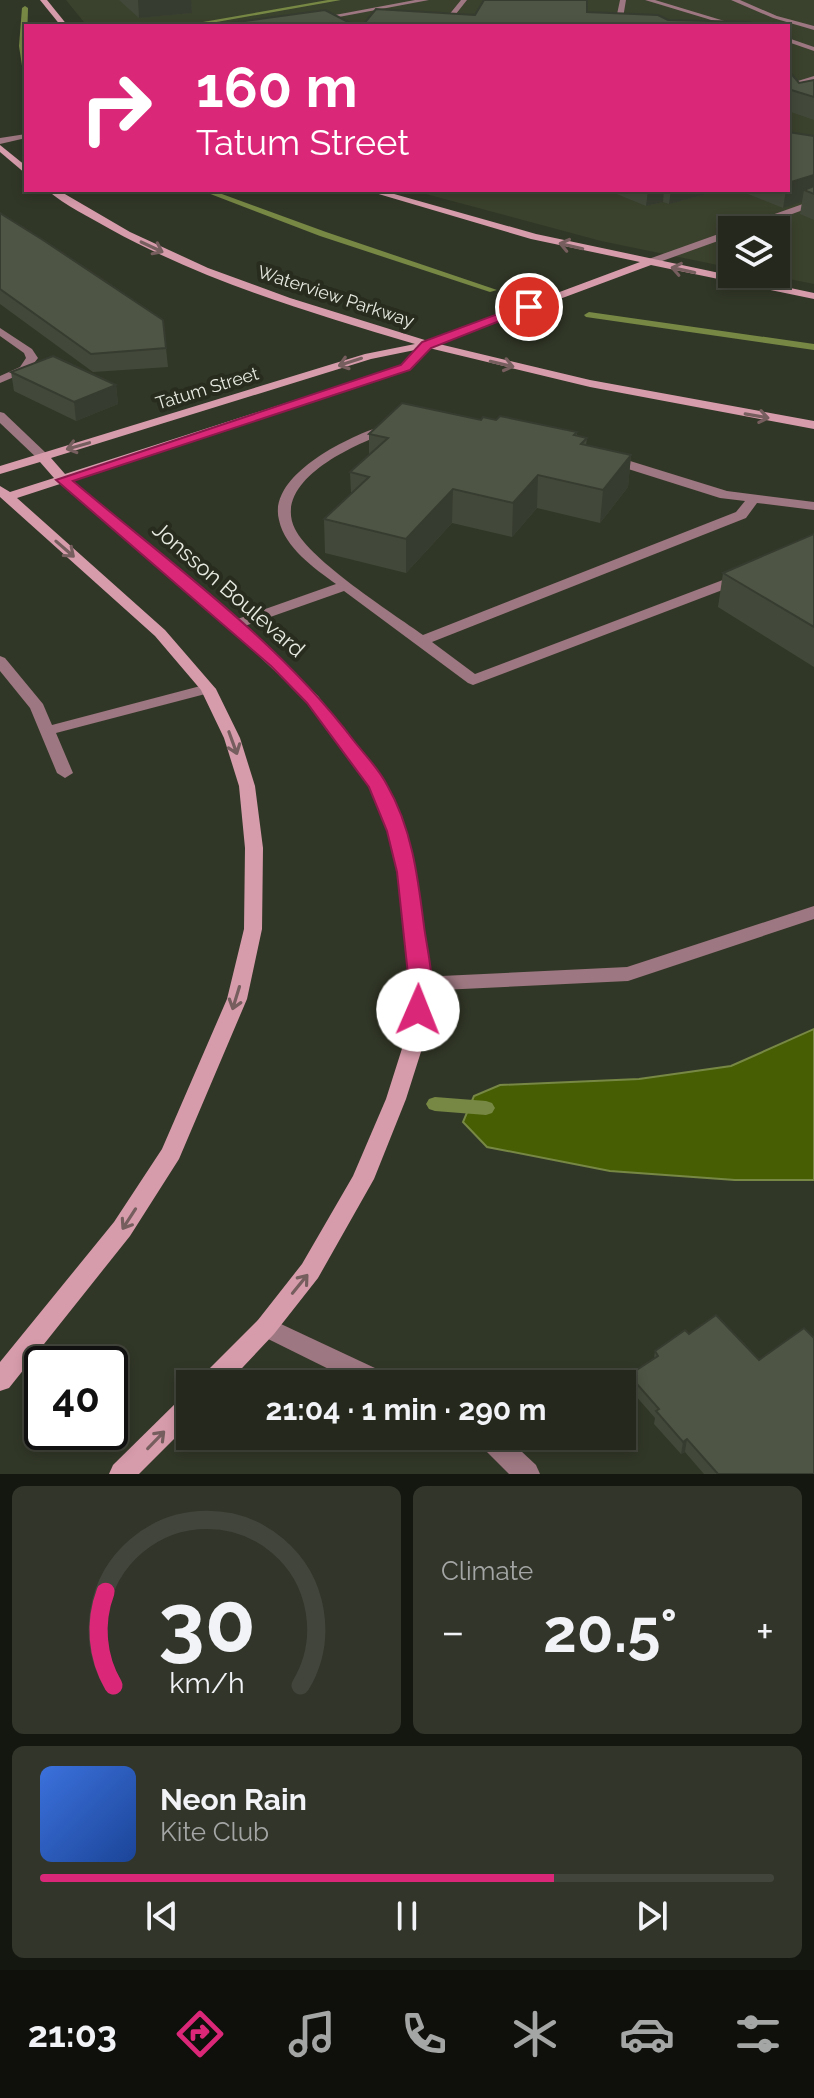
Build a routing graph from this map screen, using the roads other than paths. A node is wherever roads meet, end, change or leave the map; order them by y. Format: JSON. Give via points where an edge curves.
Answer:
{"nodes":[{"id":1,"x":43,"y":0,"type":"edge"},
{"id":2,"x":426,"y":0,"type":"edge"},
{"id":3,"x":464,"y":0,"type":"edge"},
{"id":4,"x":623,"y":0,"type":"edge"},
{"id":5,"x":648,"y":0,"type":"edge"},
{"id":6,"x":734,"y":0,"type":"edge"},
{"id":7,"x":752,"y":0,"type":"edge"},
{"id":8,"x":342,"y":17,"type":"junction"},
{"id":9,"x":370,"y":18,"type":"edge"},
{"id":10,"x":427,"y":22,"type":"edge"},
{"id":11,"x":814,"y":22,"type":"edge"},
{"id":12,"x":63,"y":24,"type":"edge"},
{"id":13,"x":293,"y":24,"type":"edge"},
{"id":14,"x":642,"y":24,"type":"edge"},
{"id":15,"x":728,"y":24,"type":"edge"},
{"id":16,"x":814,"y":28,"type":"edge"},
{"id":17,"x":790,"y":41,"type":"edge"},
{"id":18,"x":814,"y":49,"type":"edge"},
{"id":19,"x":814,"y":78,"type":"edge"},
{"id":20,"x":790,"y":86,"type":"edge"},
{"id":21,"x":24,"y":136,"type":"edge"},
{"id":22,"x":0,"y":141,"type":"edge"},
{"id":23,"x":0,"y":148,"type":"edge"},
{"id":24,"x":24,"y":169,"type":"edge"},
{"id":25,"x":55,"y":192,"type":"edge"},
{"id":26,"x":376,"y":192,"type":"edge"},
{"id":27,"x":814,"y":203,"type":"edge"},
{"id":28,"x":647,"y":263,"type":"junction"},
{"id":29,"x":814,"y":296,"type":"edge"},
{"id":30,"x":0,"y":331,"type":"edge"},
{"id":31,"x":426,"y":345,"type":"junction"},
{"id":32,"x":0,"y":380,"type":"edge"},
{"id":33,"x":1,"y":419,"type":"edge"},
{"id":34,"x":403,"y":423,"type":"edge"},
{"id":35,"x":814,"y":425,"type":"edge"},
{"id":36,"x":589,"y":454,"type":"edge"},
{"id":37,"x":43,"y":457,"type":"junction"},
{"id":38,"x":0,"y":470,"type":"edge"},
{"id":39,"x":63,"y":480,"type":"junction"},
{"id":40,"x":2,"y":496,"type":"edge"},
{"id":41,"x":753,"y":499,"type":"junction"},
{"id":42,"x":814,"y":506,"type":"edge"},
{"id":43,"x":758,"y":571,"type":"edge"},
{"id":44,"x":347,"y":585,"type":"junction"},
{"id":45,"x":234,"y":625,"type":"junction"},
{"id":46,"x":422,"y":641,"type":"junction"},
{"id":47,"x":0,"y":661,"type":"edge"},
{"id":48,"x":208,"y":689,"type":"junction"},
{"id":49,"x":50,"y":730,"type":"junction"},
{"id":50,"x":65,"y":773,"type":"dead end"},
{"id":51,"x":814,"y":912,"type":"edge"},
{"id":52,"x":420,"y":984,"type":"junction"},
{"id":53,"x":266,"y":1327,"type":"junction"},
{"id":54,"x":225,"y":1370,"type":"edge"},
{"id":55,"x":354,"y":1370,"type":"edge"},
{"id":56,"x":0,"y":1380,"type":"edge"},
{"id":57,"x":176,"y":1420,"type":"edge"},
{"id":58,"x":502,"y":1450,"type":"edge"},
{"id":59,"x":122,"y":1474,"type":"edge"},
{"id":60,"x":527,"y":1474,"type":"edge"}],
"edges":[{"from":1,"to":12,"type":"street"},
{"from":2,"to":8,"type":"street"},
{"from":3,"to":10,"type":"street","via":[[446,23]]},
{"from":4,"to":14,"type":"street","via":[[619,19]]},
{"from":5,"to":15,"type":"street"},
{"from":6,"to":16,"type":"street"},
{"from":7,"to":11,"type":"street"},
{"from":8,"to":9,"type":"street"},
{"from":8,"to":13,"type":"street"},
{"from":17,"to":18,"type":"street"},
{"from":19,"to":20,"type":"street"},
{"from":21,"to":22,"type":"street"},
{"from":23,"to":24,"type":"street"},
{"from":25,"to":31,"type":"street","name":"Waterview Parkway","one_way":true,"via":[[117,230],[196,266]]},
{"from":28,"to":26,"type":"street","one_way":true},
{"from":27,"to":28,"type":"street"},
{"from":29,"to":28,"type":"street","one_way":true},
{"from":28,"to":31,"type":"street","name":"Tatum Street"},
{"from":30,"to":32,"type":"street","via":[[32,358]]},
{"from":31,"to":35,"type":"street","name":"Waterview Parkway","one_way":true,"via":[[649,396]]},
{"from":31,"to":37,"type":"street","name":"Tatum Street","one_way":true,"via":[[369,356]]},
{"from":31,"to":39,"type":"street","name":"Tatum Street","via":[[405,368]]},
{"from":33,"to":37,"type":"street","name":"Jonsson Boulevard"},
{"from":34,"to":44,"type":"street","via":[[327,456],[302,476],[285,500],[284,515],[296,543]]},
{"from":36,"to":41,"type":"street"},
{"from":37,"to":38,"type":"street","name":"Tatum Street"},
{"from":37,"to":39,"type":"street","name":"Jonsson Boulevard"},
{"from":39,"to":40,"type":"street","name":"Tatum Street"},
{"from":39,"to":45,"type":"street","name":"Jonsson Boulevard"},
{"from":40,"to":48,"type":"street","one_way":true,"via":[[160,633]]},
{"from":41,"to":42,"type":"street"},
{"from":41,"to":46,"type":"street","via":[[741,515]]},
{"from":43,"to":46,"type":"street","via":[[473,680]]},
{"from":44,"to":45,"type":"street"},
{"from":44,"to":46,"type":"street"},
{"from":45,"to":52,"type":"street","name":"Jonsson Boulevard","via":[[313,699],[378,786],[407,872]]},
{"from":47,"to":49,"type":"street"},
{"from":48,"to":49,"type":"street"},
{"from":48,"to":56,"type":"street","one_way":true,"via":[[247,786],[254,848],[253,929],[237,999],[171,1153],[122,1229]]},
{"from":49,"to":50,"type":"street"},
{"from":51,"to":52,"type":"street","via":[[628,974]]},
{"from":53,"to":52,"type":"street","name":"Jonsson Boulevard","one_way":true,"via":[[310,1271],[363,1179],[416,1036]]},
{"from":53,"to":54,"type":"street","name":"Jonsson Boulevard"},
{"from":53,"to":55,"type":"street"},
{"from":59,"to":57,"type":"street","one_way":true},
{"from":58,"to":60,"type":"street"}]}
